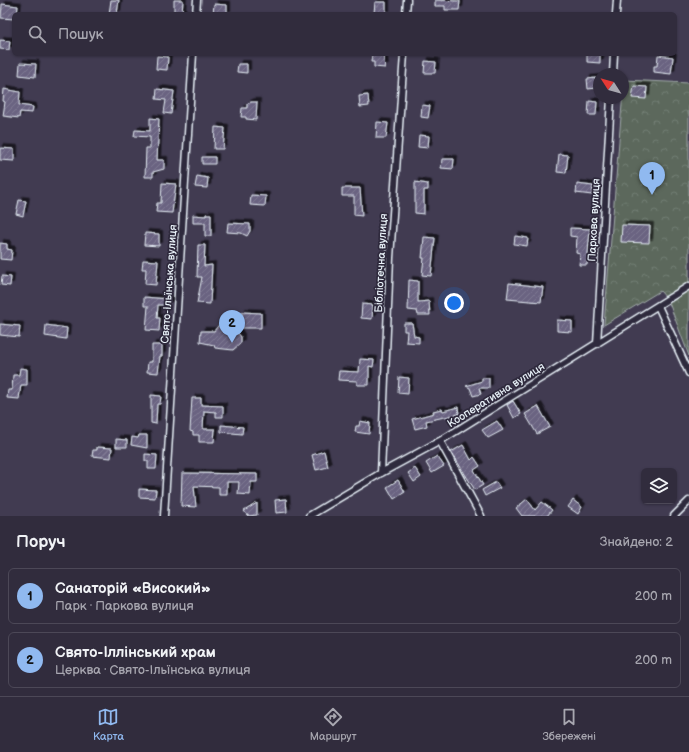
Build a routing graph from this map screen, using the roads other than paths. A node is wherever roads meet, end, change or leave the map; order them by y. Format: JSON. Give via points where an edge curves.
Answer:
{"nodes":[{"id":1,"x":197,"y":0,"type":"edge"},
{"id":2,"x":407,"y":0,"type":"edge"},
{"id":3,"x":617,"y":0,"type":"edge"},
{"id":4,"x":196,"y":12,"type":"edge"},
{"id":5,"x":406,"y":12,"type":"edge"},
{"id":6,"x":616,"y":12,"type":"edge"},
{"id":7,"x":193,"y":56,"type":"edge"},
{"id":8,"x":404,"y":56,"type":"edge"},
{"id":9,"x":614,"y":56,"type":"edge"},
{"id":10,"x":613,"y":68,"type":"edge"},
{"id":11,"x":611,"y":104,"type":"edge"},
{"id":12,"x":689,"y":286,"type":"edge"},
{"id":13,"x":658,"y":306,"type":"junction"},
{"id":14,"x":597,"y":344,"type":"junction"},
{"id":15,"x":689,"y":373,"type":"edge"},
{"id":16,"x":440,"y":441,"type":"junction"},
{"id":17,"x":381,"y":473,"type":"junction"},
{"id":18,"x":689,"y":501,"type":"edge"},
{"id":19,"x":164,"y":516,"type":"edge"},
{"id":20,"x":309,"y":516,"type":"edge"},
{"id":21,"x":481,"y":516,"type":"edge"},
{"id":22,"x":674,"y":516,"type":"edge"}],
"edges":[{"from":1,"to":4,"type":"street"},
{"from":2,"to":5,"type":"street"},
{"from":3,"to":6,"type":"street"},
{"from":7,"to":19,"type":"street","name":"Свято-Ільїнська вулиця"},
{"from":8,"to":17,"type":"street","name":"Бібліотечна вулиця","via":[[390,258]]},
{"from":9,"to":10,"type":"street"},
{"from":11,"to":14,"type":"street","name":"Паркова вулиця"},
{"from":12,"to":13,"type":"street","name":"Кооперативна вулиця"},
{"from":13,"to":14,"type":"street","name":"Кооперативна вулиця"},
{"from":13,"to":15,"type":"street"},
{"from":14,"to":16,"type":"street","name":"Кооперативна вулиця"},
{"from":16,"to":17,"type":"street","name":"Кооперативна вулиця"},
{"from":16,"to":21,"type":"street"},
{"from":17,"to":20,"type":"street","name":"Кооперативна вулиця"},
{"from":18,"to":22,"type":"street"}]}
